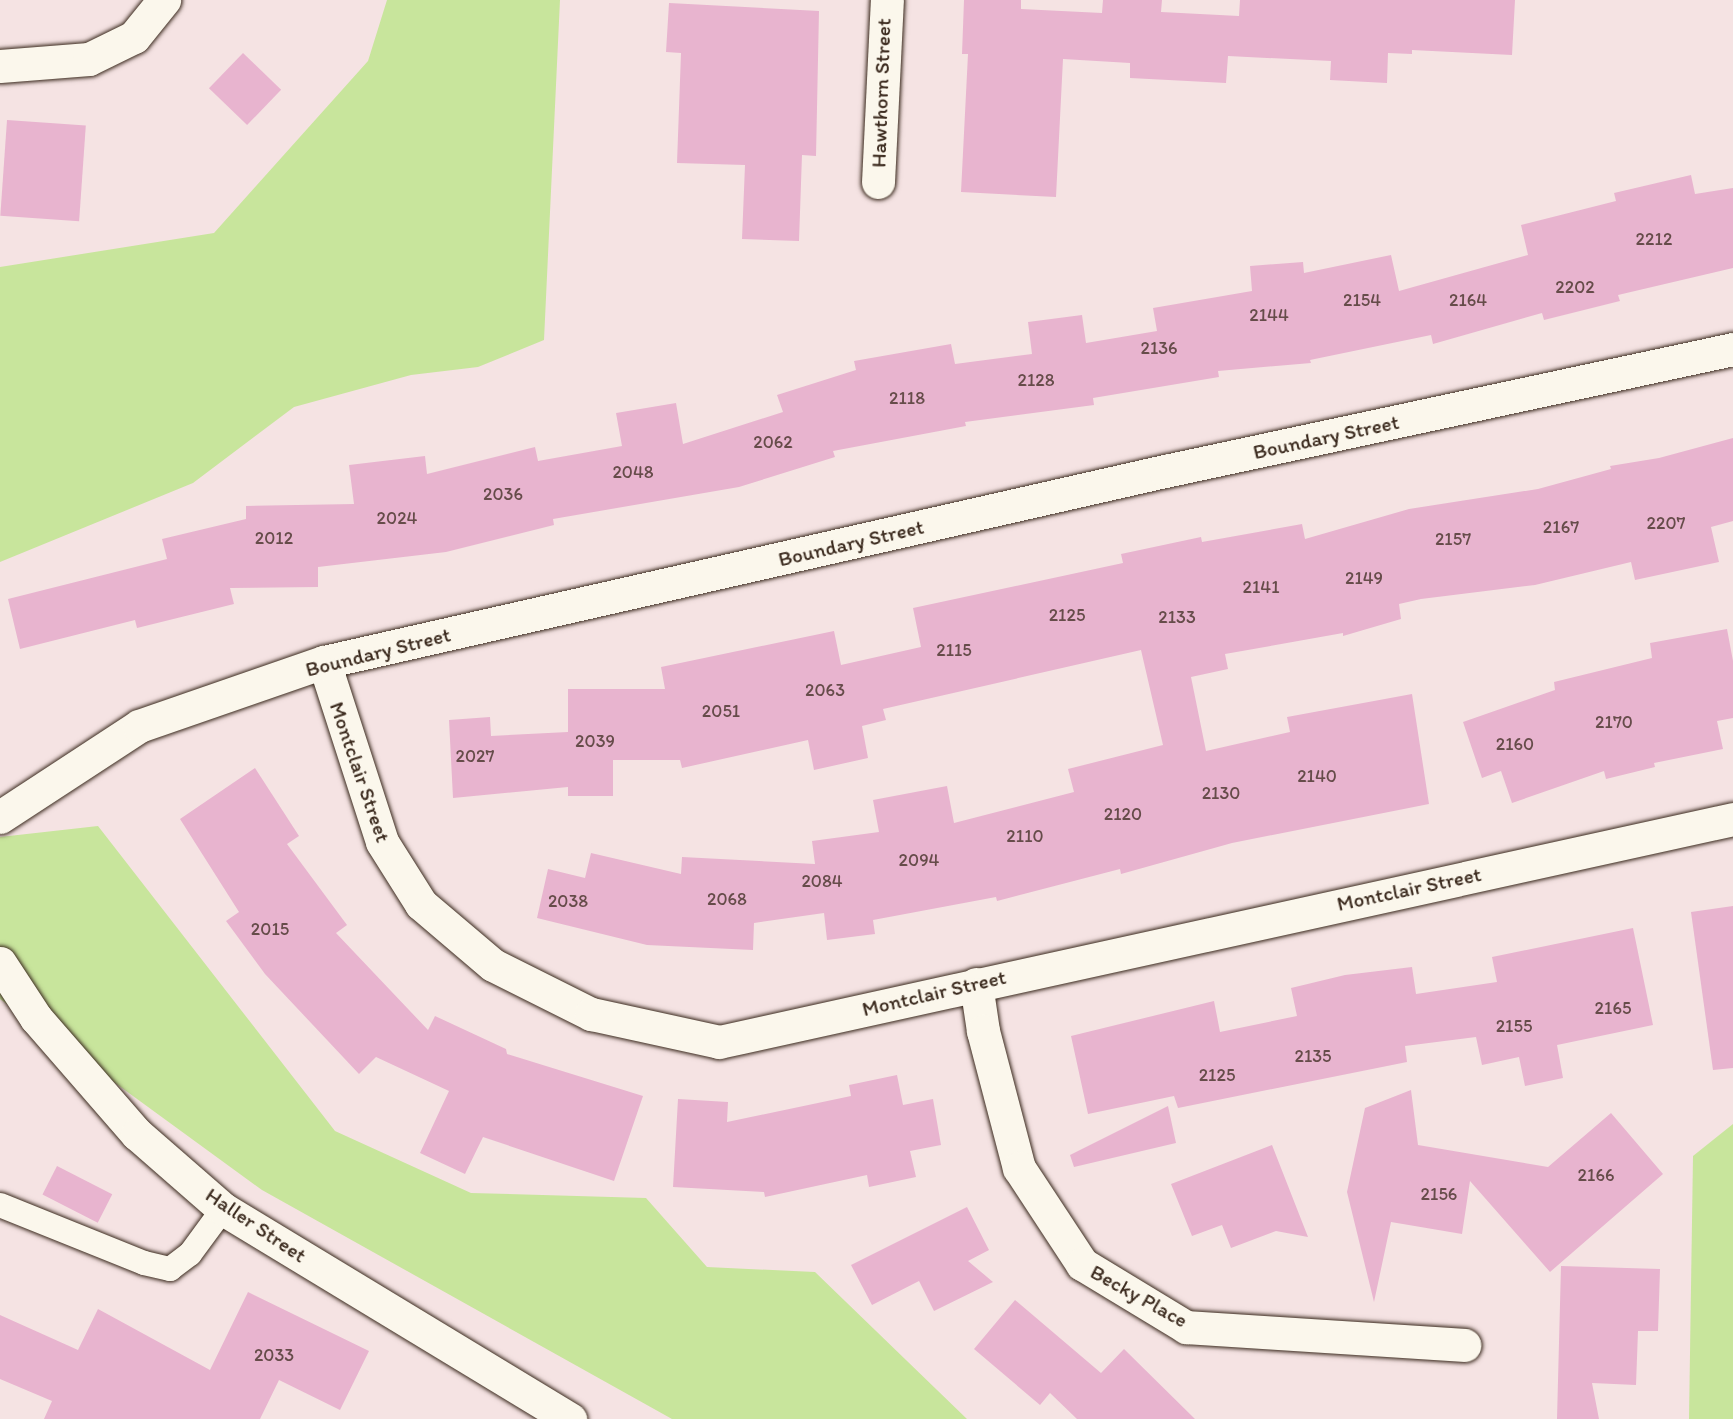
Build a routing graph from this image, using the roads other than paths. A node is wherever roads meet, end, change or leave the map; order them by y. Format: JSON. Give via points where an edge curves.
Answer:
{"nodes":[{"id":1,"x":164,"y":0,"type":"edge"},
{"id":2,"x":886,"y":2,"type":"edge"},
{"id":3,"x":0,"y":66,"type":"edge"},
{"id":4,"x":878,"y":182,"type":"dead end"},
{"id":5,"x":1733,"y":349,"type":"edge"},
{"id":6,"x":324,"y":662,"type":"junction"},
{"id":7,"x":0,"y":817,"type":"edge"},
{"id":8,"x":1733,"y":819,"type":"edge"},
{"id":9,"x":0,"y":963,"type":"edge"},
{"id":10,"x":976,"y":984,"type":"junction"},
{"id":11,"x":0,"y":1205,"type":"edge"},
{"id":12,"x":223,"y":1209,"type":"junction"},
{"id":13,"x":1464,"y":1345,"type":"dead end"},
{"id":14,"x":570,"y":1419,"type":"edge"}],
"edges":[{"from":1,"to":3,"type":"street","via":[[135,37],[89,59]]},
{"from":2,"to":4,"type":"street","name":"Hawthorn Street"},
{"from":5,"to":6,"type":"street","name":"Boundary Street","via":[[1153,474]]},
{"from":6,"to":7,"type":"street","name":"Boundary Street","via":[[139,726]]},
{"from":6,"to":10,"type":"street","name":"Montclair Street","via":[[382,842],[421,904],[493,965],[591,1014],[719,1042]]},
{"from":8,"to":10,"type":"street","name":"Montclair Street"},
{"from":9,"to":12,"type":"street","name":"Haller Street","via":[[36,1018],[137,1134]]},
{"from":10,"to":13,"type":"street","name":"Becky Place","via":[[983,1031],[1019,1168],[1082,1264],[1186,1327]]},
{"from":11,"to":12,"type":"lane","via":[[144,1263],[170,1269],[190,1254]]},
{"from":12,"to":14,"type":"street","name":"Haller Street"}]}
